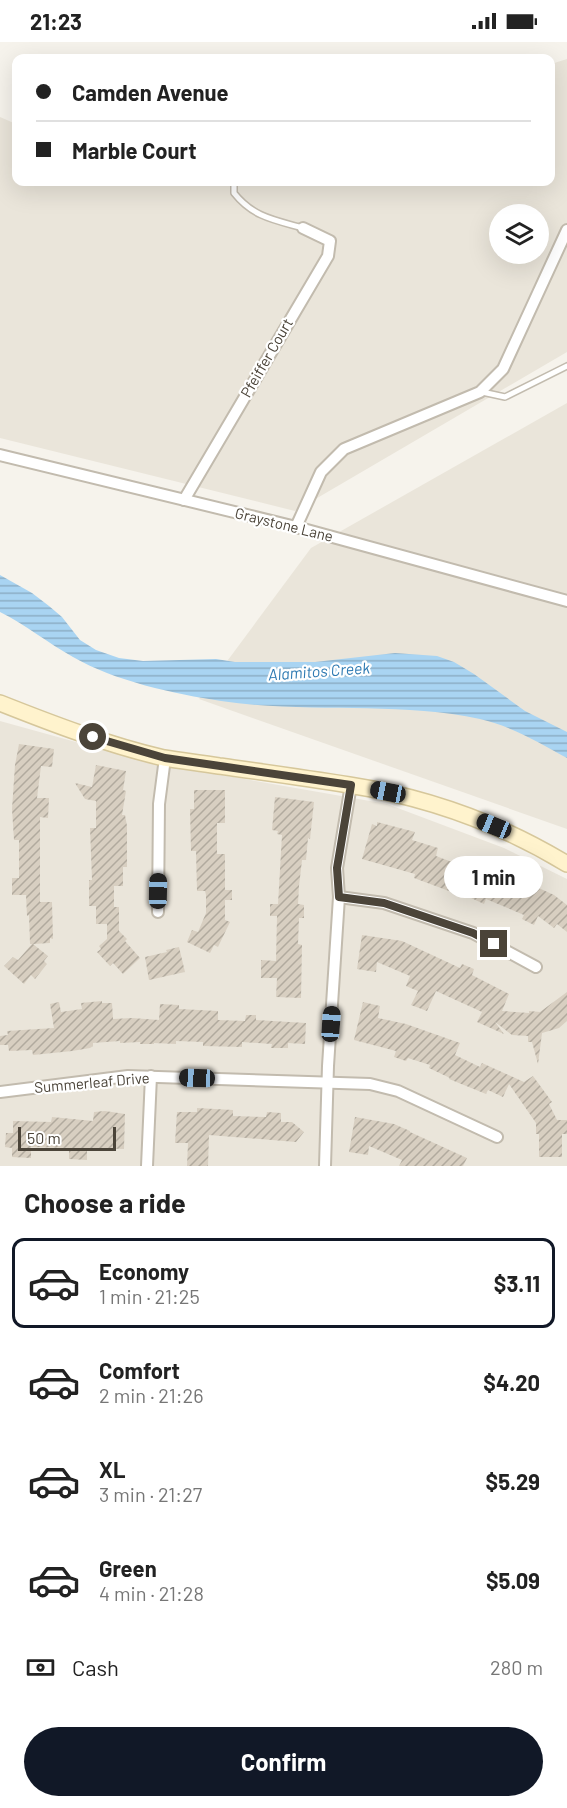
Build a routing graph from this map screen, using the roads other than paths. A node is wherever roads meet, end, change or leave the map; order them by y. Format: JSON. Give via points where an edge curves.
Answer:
{"nodes":[{"id":1,"x":234,"y":186,"type":"edge"},
{"id":2,"x":303,"y":228,"type":"joint"},
{"id":3,"x":567,"y":230,"type":"edge"},
{"id":4,"x":567,"y":366,"type":"edge"},
{"id":5,"x":480,"y":392,"type":"junction"},
{"id":6,"x":0,"y":455,"type":"edge"},
{"id":7,"x":184,"y":500,"type":"junction"},
{"id":8,"x":296,"y":527,"type":"junction"},
{"id":9,"x":567,"y":601,"type":"edge"},
{"id":10,"x":0,"y":703,"type":"edge"},
{"id":11,"x":165,"y":758,"type":"junction"},
{"id":12,"x":351,"y":785,"type":"junction"},
{"id":13,"x":567,"y":864,"type":"edge"},
{"id":14,"x":339,"y":897,"type":"junction"},
{"id":15,"x":158,"y":912,"type":"dead end"},
{"id":16,"x":536,"y":967,"type":"dead end"},
{"id":17,"x":151,"y":1076,"type":"junction"},
{"id":18,"x":328,"y":1082,"type":"junction"},
{"id":19,"x":0,"y":1092,"type":"edge"},
{"id":20,"x":497,"y":1137,"type":"dead end"},
{"id":21,"x":147,"y":1166,"type":"edge"},
{"id":22,"x":325,"y":1166,"type":"edge"}],
"edges":[{"from":1,"to":2,"type":"lane","via":[[234,193],[245,207],[266,218]]},
{"from":2,"to":7,"type":"street","name":"Pfeiffer Court","via":[[330,241],[328,256]]},
{"from":3,"to":5,"type":"street","via":[[503,369]]},
{"from":4,"to":5,"type":"lane","via":[[505,397]]},
{"from":5,"to":8,"type":"street","via":[[344,449],[321,472]]},
{"from":6,"to":7,"type":"street","name":"Graystone Lane"},
{"from":7,"to":8,"type":"street","name":"Graystone Lane"},
{"from":8,"to":9,"type":"street","name":"Graystone Lane"},
{"from":10,"to":11,"type":"street"},
{"from":11,"to":12,"type":"street"},
{"from":11,"to":15,"type":"street","via":[[159,804]]},
{"from":12,"to":13,"type":"street","via":[[476,819],[536,845]]},
{"from":12,"to":14,"type":"street","via":[[337,868]]},
{"from":14,"to":16,"type":"street","via":[[384,903],[473,933]]},
{"from":14,"to":18,"type":"street"},
{"from":17,"to":18,"type":"street","name":"Summerleaf Drive"},
{"from":17,"to":19,"type":"street","name":"Summerleaf Drive"},
{"from":17,"to":21,"type":"street"},
{"from":18,"to":20,"type":"street","name":"Summerleaf Drive","via":[[370,1084],[398,1091]]},
{"from":18,"to":22,"type":"street"}]}
